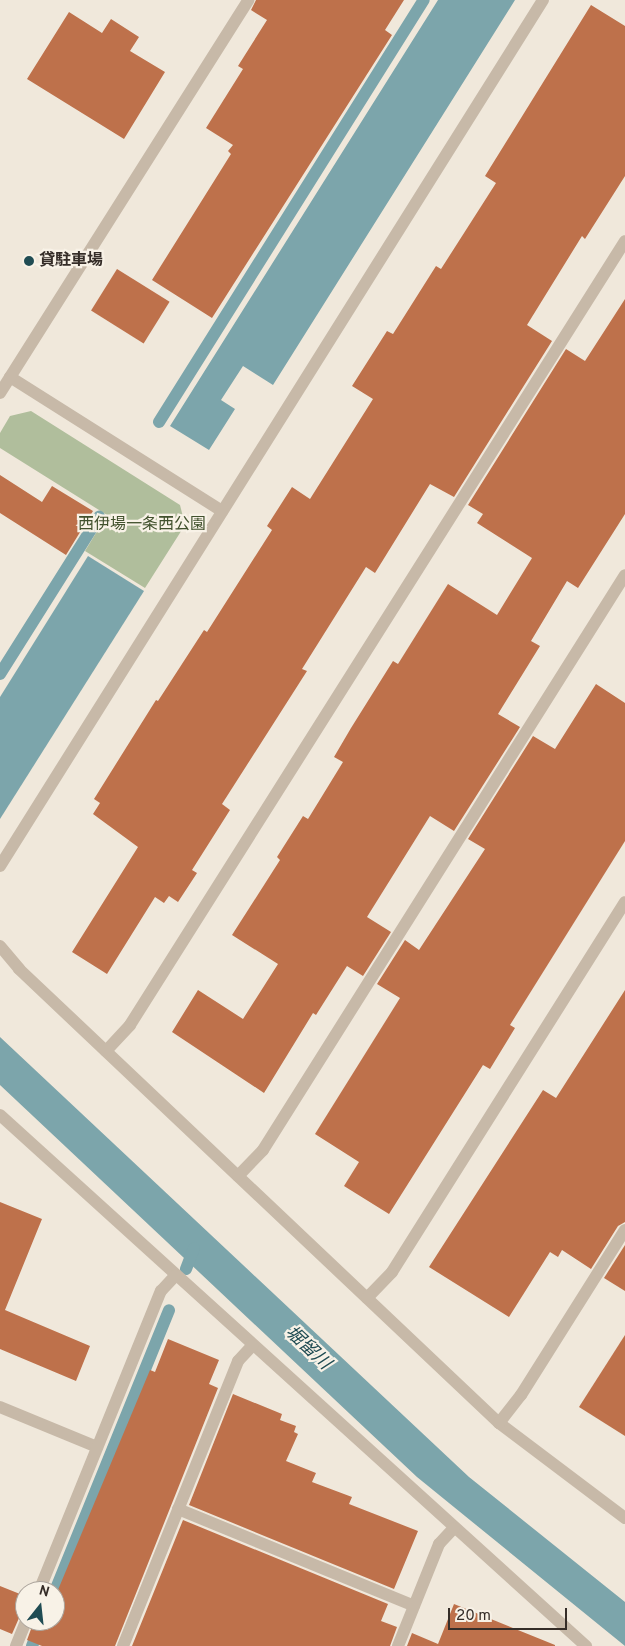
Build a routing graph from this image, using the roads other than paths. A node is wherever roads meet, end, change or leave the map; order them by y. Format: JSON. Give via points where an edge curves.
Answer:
{"nodes":[{"id":1,"x":248,"y":0,"type":"edge"},
{"id":2,"x":544,"y":0,"type":"edge"},
{"id":3,"x":625,"y":241,"type":"edge"},
{"id":4,"x":10,"y":377,"type":"junction"},
{"id":5,"x":0,"y":393,"type":"edge"},
{"id":6,"x":222,"y":511,"type":"junction"},
{"id":7,"x":625,"y":576,"type":"edge"},
{"id":8,"x":0,"y":866,"type":"edge"},
{"id":9,"x":625,"y":902,"type":"edge"},
{"id":10,"x":0,"y":946,"type":"edge"},
{"id":11,"x":106,"y":1051,"type":"junction"},
{"id":12,"x":0,"y":1116,"type":"edge"},
{"id":13,"x":238,"y":1176,"type":"junction"},
{"id":14,"x":625,"y":1230,"type":"edge"},
{"id":15,"x":175,"y":1276,"type":"junction"},
{"id":16,"x":367,"y":1298,"type":"junction"},
{"id":17,"x":252,"y":1346,"type":"junction"},
{"id":18,"x":0,"y":1407,"type":"edge"},
{"id":19,"x":499,"y":1424,"type":"junction"},
{"id":20,"x":97,"y":1447,"type":"junction"},
{"id":21,"x":178,"y":1509,"type":"junction"},
{"id":22,"x":625,"y":1518,"type":"edge"},
{"id":23,"x":453,"y":1529,"type":"junction"},
{"id":24,"x":43,"y":1581,"type":"edge"},
{"id":25,"x":414,"y":1606,"type":"junction"},
{"id":26,"x":22,"y":1631,"type":"edge"},
{"id":27,"x":16,"y":1646,"type":"edge"},
{"id":28,"x":122,"y":1646,"type":"edge"},
{"id":29,"x":398,"y":1646,"type":"edge"},
{"id":30,"x":586,"y":1646,"type":"edge"}],
"edges":[{"from":1,"to":4,"type":"street"},
{"from":2,"to":6,"type":"street"},
{"from":3,"to":11,"type":"street","via":[[130,1025]]},
{"from":4,"to":5,"type":"street"},
{"from":4,"to":6,"type":"street"},
{"from":6,"to":8,"type":"street"},
{"from":7,"to":13,"type":"street","via":[[262,1150]]},
{"from":9,"to":16,"type":"street","via":[[392,1272]]},
{"from":10,"to":11,"type":"street","via":[[19,969]]},
{"from":11,"to":13,"type":"street"},
{"from":12,"to":15,"type":"street"},
{"from":13,"to":16,"type":"street"},
{"from":14,"to":19,"type":"street","via":[[521,1395]]},
{"from":15,"to":17,"type":"street"},
{"from":15,"to":20,"type":"street","via":[[161,1291]]},
{"from":16,"to":19,"type":"street"},
{"from":17,"to":21,"type":"street","via":[[238,1361]]},
{"from":17,"to":23,"type":"street"},
{"from":18,"to":20,"type":"street"},
{"from":19,"to":22,"type":"street"},
{"from":20,"to":24,"type":"street"},
{"from":21,"to":25,"type":"street"},
{"from":21,"to":28,"type":"street"},
{"from":23,"to":25,"type":"street","via":[[440,1544]]},
{"from":23,"to":30,"type":"street"},
{"from":25,"to":29,"type":"street"},
{"from":26,"to":27,"type":"street"}]}
